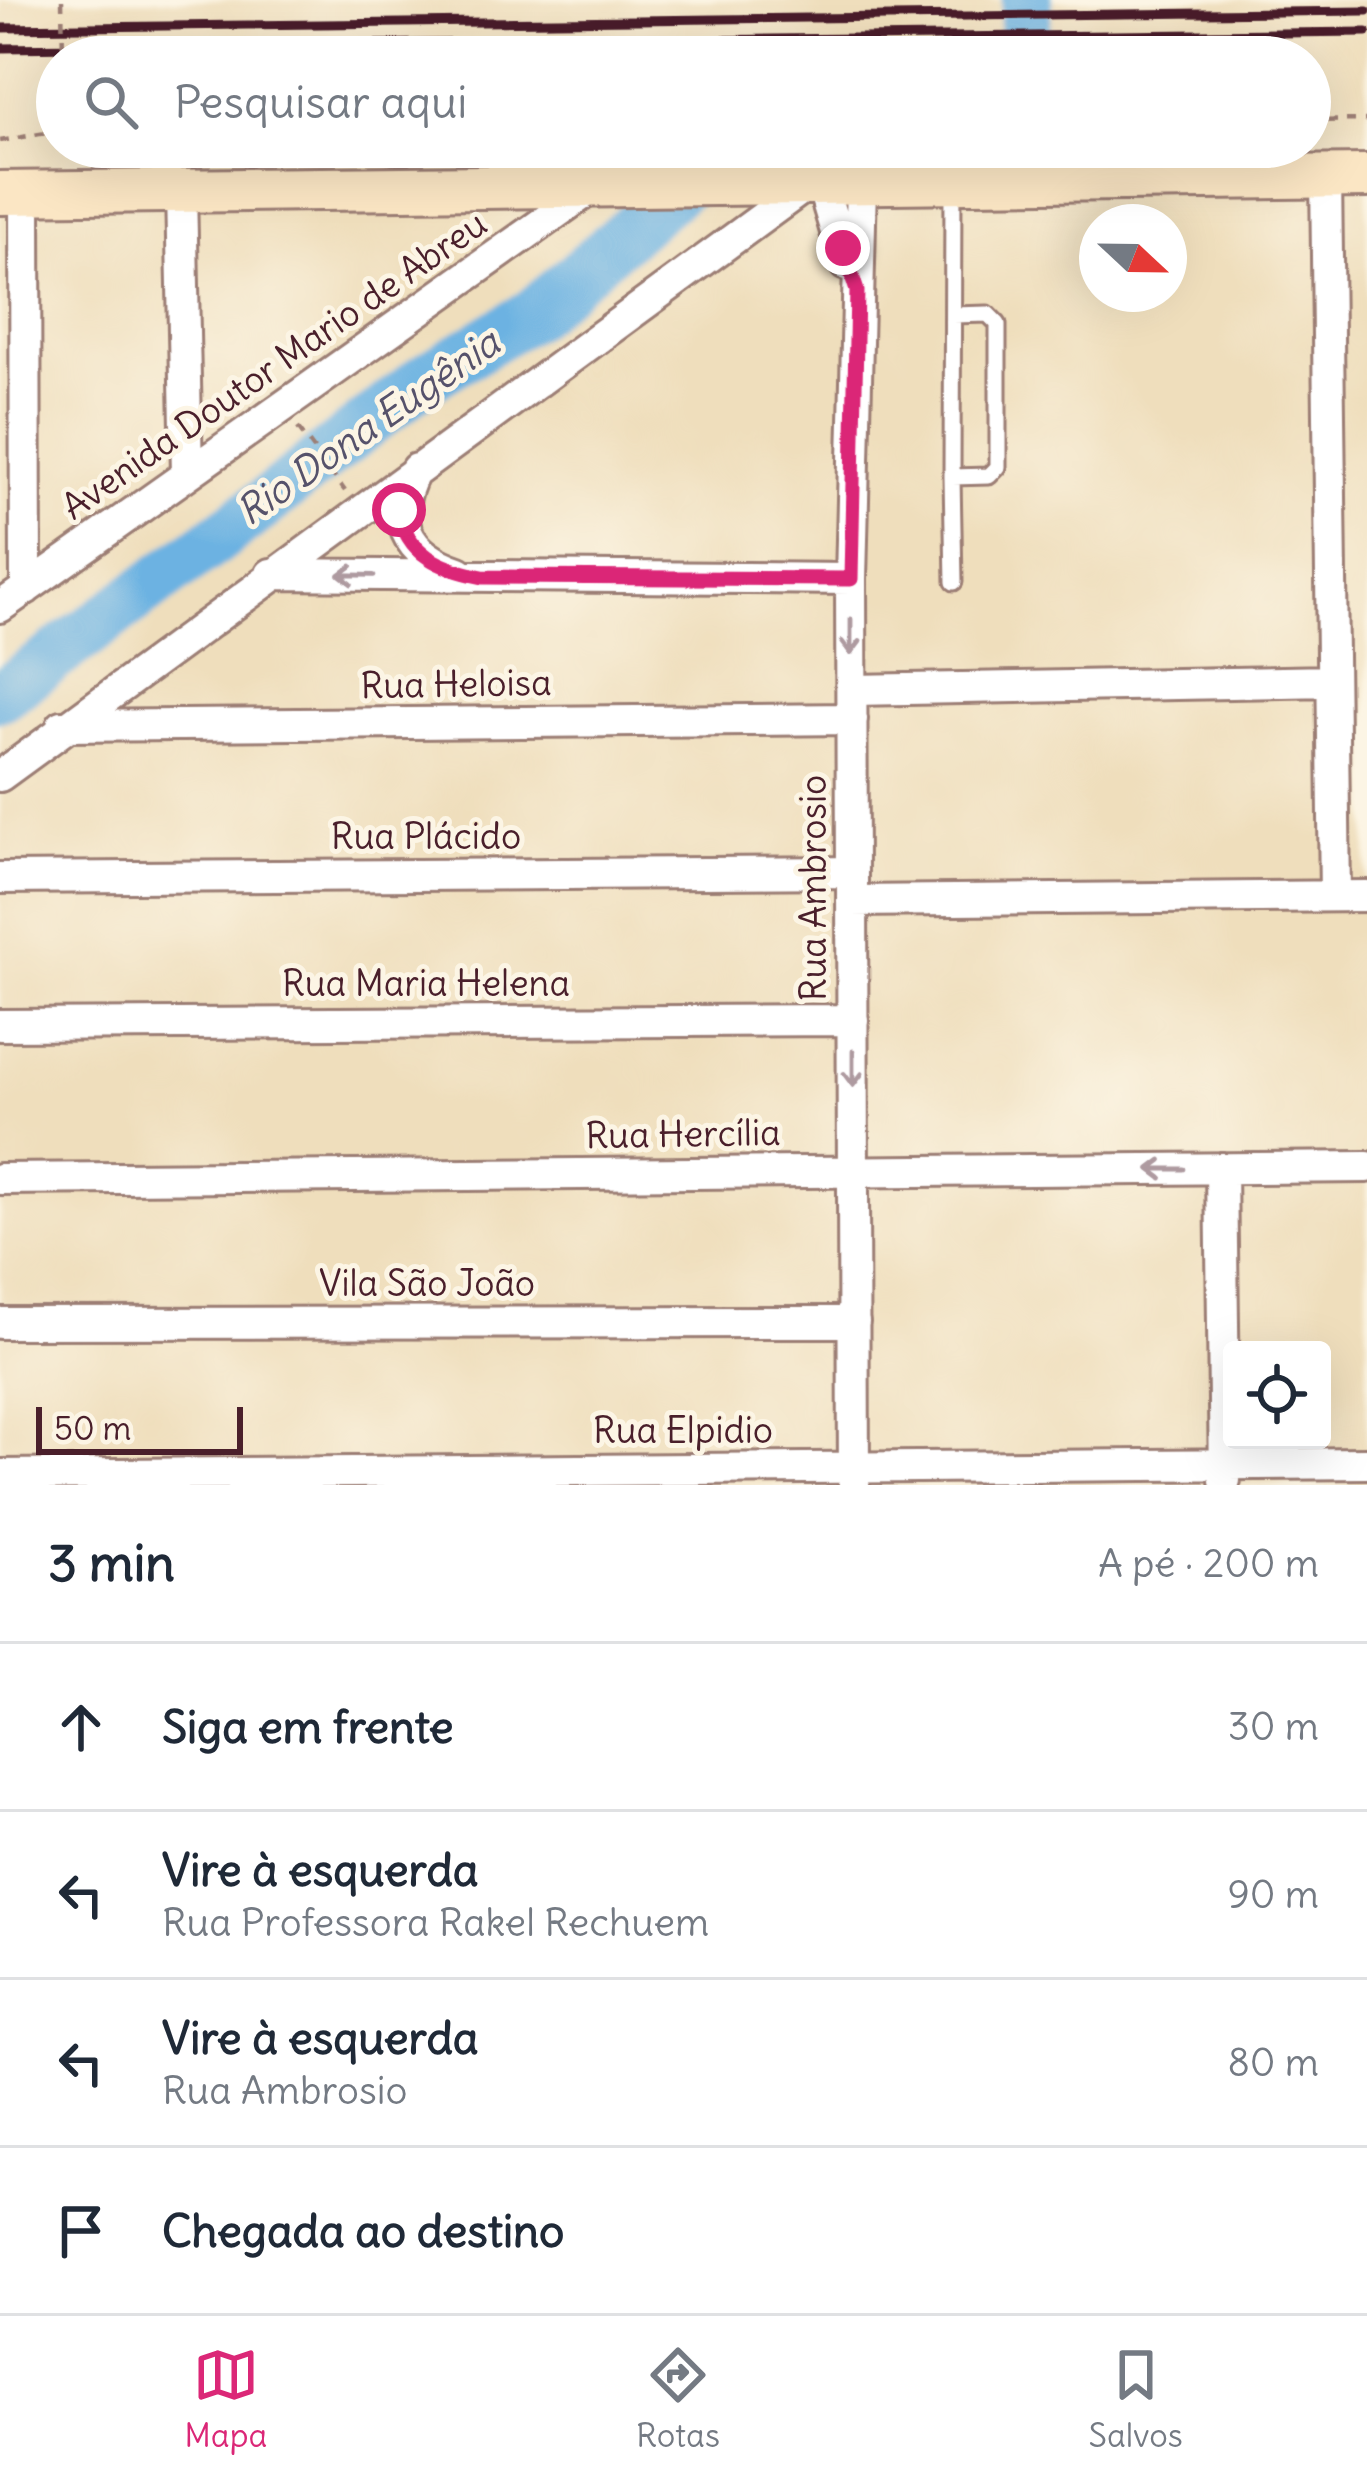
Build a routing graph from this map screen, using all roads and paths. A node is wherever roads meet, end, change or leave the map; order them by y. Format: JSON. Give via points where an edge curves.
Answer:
{"nodes":[{"id":1,"x":62,"y":0,"type":"edge"},
{"id":2,"x":63,"y":36,"type":"edge"},
{"id":3,"x":1331,"y":121,"type":"edge"},
{"id":4,"x":1367,"y":121,"type":"edge"},
{"id":5,"x":36,"y":135,"type":"edge"},
{"id":6,"x":0,"y":141,"type":"edge"},
{"id":7,"x":1346,"y":176,"type":"edge"},
{"id":8,"x":953,"y":182,"type":"junction"},
{"id":9,"x":830,"y":185,"type":"junction"},
{"id":10,"x":614,"y":186,"type":"junction"},
{"id":11,"x":181,"y":191,"type":"junction"},
{"id":12,"x":12,"y":193,"type":"edge"},
{"id":13,"x":953,"y":315,"type":"junction"},
{"id":14,"x":302,"y":433,"type":"dead end"},
{"id":15,"x":416,"y":469,"type":"junction"},
{"id":16,"x":187,"y":474,"type":"junction"},
{"id":17,"x":952,"y":477,"type":"junction"},
{"id":18,"x":341,"y":485,"type":"dead end"},
{"id":19,"x":271,"y":574,"type":"junction"},
{"id":20,"x":483,"y":577,"type":"junction"},
{"id":21,"x":851,"y":579,"type":"junction"},
{"id":22,"x":954,"y":582,"type":"dead end"},
{"id":23,"x":26,"y":589,"type":"junction"},
{"id":24,"x":0,"y":607,"type":"edge"},
{"id":25,"x":1332,"y":681,"type":"junction"},
{"id":26,"x":852,"y":704,"type":"junction"},
{"id":27,"x":62,"y":726,"type":"junction"},
{"id":28,"x":0,"y":776,"type":"edge"},
{"id":29,"x":0,"y":878,"type":"edge"},
{"id":30,"x":852,"y":886,"type":"junction"},
{"id":31,"x":1335,"y":896,"type":"junction"},
{"id":32,"x":1367,"y":896,"type":"edge"},
{"id":33,"x":853,"y":1020,"type":"junction"},
{"id":34,"x":0,"y":1024,"type":"edge"},
{"id":35,"x":1367,"y":1167,"type":"edge"},
{"id":36,"x":1221,"y":1168,"type":"junction"},
{"id":37,"x":853,"y":1172,"type":"junction"},
{"id":38,"x":0,"y":1179,"type":"edge"},
{"id":39,"x":854,"y":1322,"type":"junction"},
{"id":40,"x":0,"y":1323,"type":"edge"},
{"id":41,"x":1367,"y":1463,"type":"edge"},
{"id":42,"x":0,"y":1475,"type":"edge"},
{"id":43,"x":1225,"y":1475,"type":"edge"},
{"id":44,"x":854,"y":1476,"type":"edge"}],
"edges":[{"from":1,"to":2,"type":"path","bridge":true},
{"from":3,"to":4,"type":"path"},
{"from":5,"to":6,"type":"path"},
{"from":7,"to":8,"type":"main road"},
{"from":7,"to":25,"type":"street"},
{"from":8,"to":9,"type":"main road"},
{"from":8,"to":13,"type":"lane"},
{"from":9,"to":10,"type":"main road"},
{"from":9,"to":15,"type":"street"},
{"from":9,"to":21,"type":"street","name":"Rua Ambrosio","via":[[857,291]]},
{"from":10,"to":11,"type":"main road"},
{"from":10,"to":16,"type":"street","name":"Avenida Doutor Mario de Abreu"},
{"from":11,"to":12,"type":"main road"},
{"from":11,"to":16,"type":"street"},
{"from":12,"to":23,"type":"street"},
{"from":13,"to":17,"type":"lane"},
{"from":13,"to":17,"type":"lane","via":[[988,314],[998,324],[998,466],[989,476]]},
{"from":14,"to":18,"type":"path"},
{"from":15,"to":19,"type":"street"},
{"from":15,"to":20,"type":"street","via":[[399,510],[412,545],[435,563]]},
{"from":16,"to":23,"type":"street","name":"Avenida Doutor Mario de Abreu"},
{"from":17,"to":22,"type":"lane"},
{"from":20,"to":19,"type":"street","one_way":true},
{"from":19,"to":27,"type":"street"},
{"from":20,"to":21,"type":"street"},
{"from":21,"to":26,"type":"street","name":"Rua Ambrosio","one_way":true},
{"from":23,"to":24,"type":"street","name":"Avenida Doutor Mario de Abreu"},
{"from":25,"to":26,"type":"street","name":"Rua Heloisa"},
{"from":25,"to":31,"type":"street"},
{"from":26,"to":27,"type":"street","name":"Rua Heloisa"},
{"from":26,"to":30,"type":"street","name":"Rua Ambrosio"},
{"from":27,"to":28,"type":"street"},
{"from":29,"to":30,"type":"street","name":"Rua Plácido"},
{"from":30,"to":31,"type":"street","name":"Rua Plácido"},
{"from":30,"to":33,"type":"street","name":"Rua Ambrosio"},
{"from":31,"to":32,"type":"street","name":"Rua Plácido"},
{"from":33,"to":34,"type":"street","name":"Rua Maria Helena"},
{"from":33,"to":37,"type":"street","name":"Rua Ambrosio","one_way":true},
{"from":35,"to":36,"type":"street","name":"Rua Hercília"},
{"from":36,"to":37,"type":"street","name":"Rua Hercília","one_way":true},
{"from":36,"to":43,"type":"street"},
{"from":37,"to":38,"type":"street","name":"Rua Hercília"},
{"from":37,"to":39,"type":"street","name":"Rua Ambrosio"},
{"from":39,"to":40,"type":"street","name":"Vila São João"},
{"from":39,"to":44,"type":"street","name":"Rua Ambrosio"},
{"from":41,"to":43,"type":"street","name":"Rua Elpidio"},
{"from":42,"to":44,"type":"street","name":"Rua Elpidio"},
{"from":43,"to":44,"type":"street","name":"Rua Elpidio"}]}
